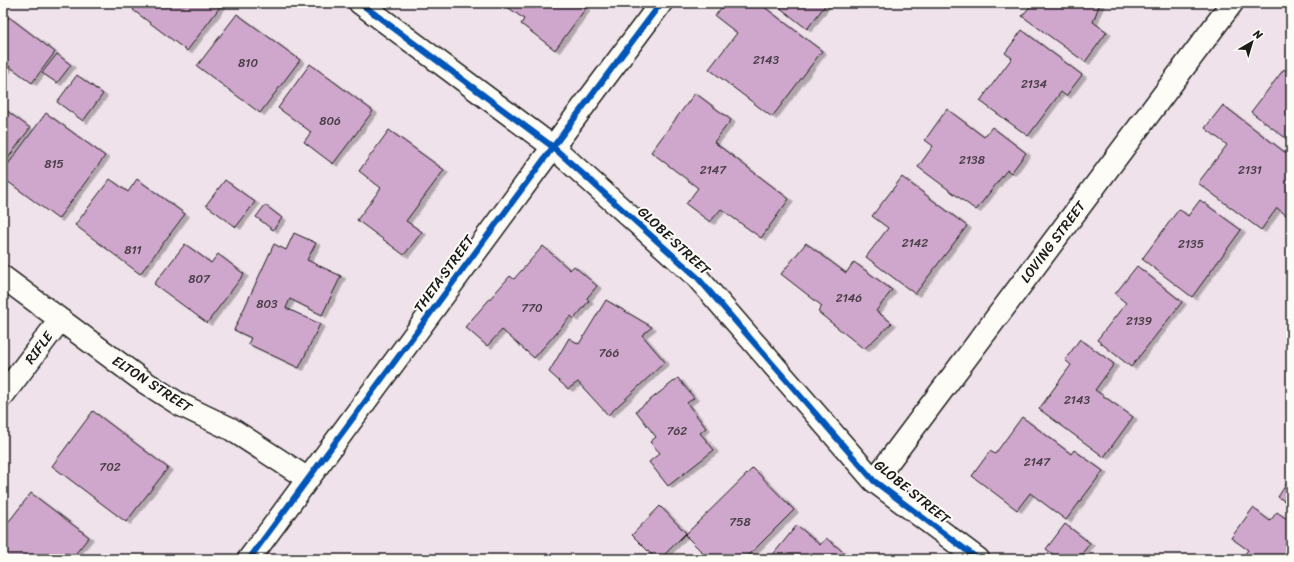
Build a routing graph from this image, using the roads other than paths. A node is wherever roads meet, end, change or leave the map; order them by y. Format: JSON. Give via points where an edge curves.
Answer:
{"nodes":[{"id":1,"x":360,"y":3,"type":"edge"},
{"id":2,"x":660,"y":3,"type":"edge"},
{"id":3,"x":1232,"y":3,"type":"edge"},
{"id":4,"x":553,"y":146,"type":"junction"},
{"id":5,"x":3,"y":277,"type":"edge"},
{"id":6,"x":60,"y":320,"type":"junction"},
{"id":7,"x":3,"y":395,"type":"edge"},
{"id":8,"x":308,"y":479,"type":"junction"},
{"id":9,"x":874,"y":481,"type":"junction"},
{"id":10,"x":249,"y":559,"type":"edge"},
{"id":11,"x":978,"y":559,"type":"edge"}],
"edges":[{"from":1,"to":4,"type":"street","name":"GLOBE STREET"},
{"from":2,"to":4,"type":"street","name":"THETA STREET"},
{"from":3,"to":9,"type":"street","name":"LOVING STREET"},
{"from":4,"to":8,"type":"street","name":"THETA STREET"},
{"from":4,"to":9,"type":"street","name":"GLOBE STREET","via":[[696,277]]},
{"from":5,"to":6,"type":"street","name":"ELTON STREET"},
{"from":6,"to":7,"type":"street","name":"RIFLE"},
{"from":6,"to":8,"type":"street","name":"ELTON STREET","via":[[143,381],[179,404],[231,429]]},
{"from":8,"to":10,"type":"street","name":"THETA STREET"},
{"from":9,"to":11,"type":"street","name":"GLOBE STREET"}]}
